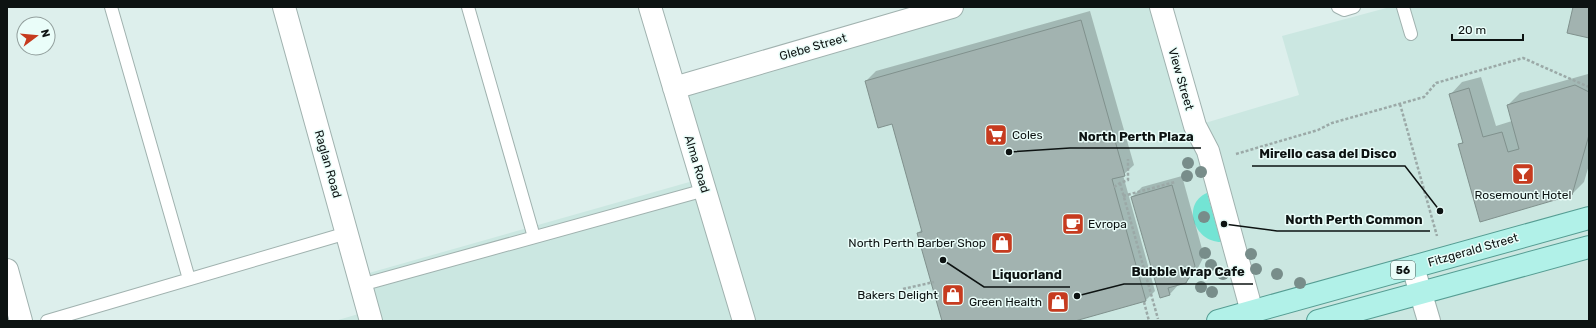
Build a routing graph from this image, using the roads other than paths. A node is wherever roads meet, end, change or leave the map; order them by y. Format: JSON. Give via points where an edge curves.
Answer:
{"nodes":[{"id":1,"x":110,"y":7,"type":"edge"},
{"id":2,"x":284,"y":7,"type":"edge"},
{"id":3,"x":468,"y":7,"type":"edge"},
{"id":4,"x":650,"y":7,"type":"edge"},
{"id":5,"x":952,"y":7,"type":"edge"},
{"id":6,"x":1161,"y":7,"type":"edge"},
{"id":7,"x":1338,"y":7,"type":"edge"},
{"id":8,"x":1354,"y":7,"type":"edge"},
{"id":9,"x":1402,"y":7,"type":"edge"},
{"id":10,"x":1411,"y":34,"type":"dead end"},
{"id":11,"x":674,"y":88,"type":"junction"},
{"id":12,"x":705,"y":190,"type":"junction"},
{"id":13,"x":1589,"y":218,"type":"edge"},
{"id":14,"x":347,"y":233,"type":"junction"},
{"id":15,"x":534,"y":238,"type":"junction"},
{"id":16,"x":1589,"y":247,"type":"edge"},
{"id":17,"x":1413,"y":267,"type":"junction"},
{"id":18,"x":7,"y":270,"type":"edge"},
{"id":19,"x":189,"y":280,"type":"junction"},
{"id":20,"x":361,"y":285,"type":"junction"},
{"id":21,"x":1420,"y":293,"type":"junction"},
{"id":22,"x":1252,"y":312,"type":"junction"},
{"id":23,"x":21,"y":321,"type":"edge"},
{"id":24,"x":47,"y":321,"type":"edge"},
{"id":25,"x":371,"y":321,"type":"edge"},
{"id":26,"x":744,"y":321,"type":"edge"},
{"id":27,"x":1218,"y":321,"type":"edge"},
{"id":28,"x":1318,"y":321,"type":"edge"},
{"id":29,"x":1429,"y":321,"type":"edge"}],
"edges":[{"from":1,"to":19,"type":"lane"},
{"from":2,"to":14,"type":"street","name":"Raglan Road"},
{"from":3,"to":15,"type":"lane"},
{"from":4,"to":11,"type":"street","name":"Alma Road"},
{"from":5,"to":11,"type":"street","name":"Glebe Street"},
{"from":6,"to":22,"type":"street","name":"View Street","via":[[1195,126],[1208,151]]},
{"from":7,"to":8,"type":"lane","via":[[1344,10]]},
{"from":9,"to":10,"type":"lane"},
{"from":11,"to":12,"type":"street","name":"Alma Road"},
{"from":12,"to":15,"type":"lane"},
{"from":12,"to":26,"type":"street","name":"Alma Road"},
{"from":13,"to":17,"type":"main road","name":"Fitzgerald Street","number":"56"},
{"from":14,"to":19,"type":"lane"},
{"from":14,"to":20,"type":"street","name":"Raglan Road"},
{"from":15,"to":20,"type":"lane"},
{"from":16,"to":21,"type":"main road","number":"56"},
{"from":17,"to":21,"type":"street"},
{"from":17,"to":22,"type":"main road","name":"Fitzgerald Street","number":"56"},
{"from":18,"to":23,"type":"street"},
{"from":19,"to":24,"type":"lane"},
{"from":20,"to":25,"type":"street","name":"Raglan Road"},
{"from":21,"to":28,"type":"main road","number":"56"},
{"from":21,"to":29,"type":"street"},
{"from":22,"to":27,"type":"main road","name":"Fitzgerald Street","number":"56"}]}
